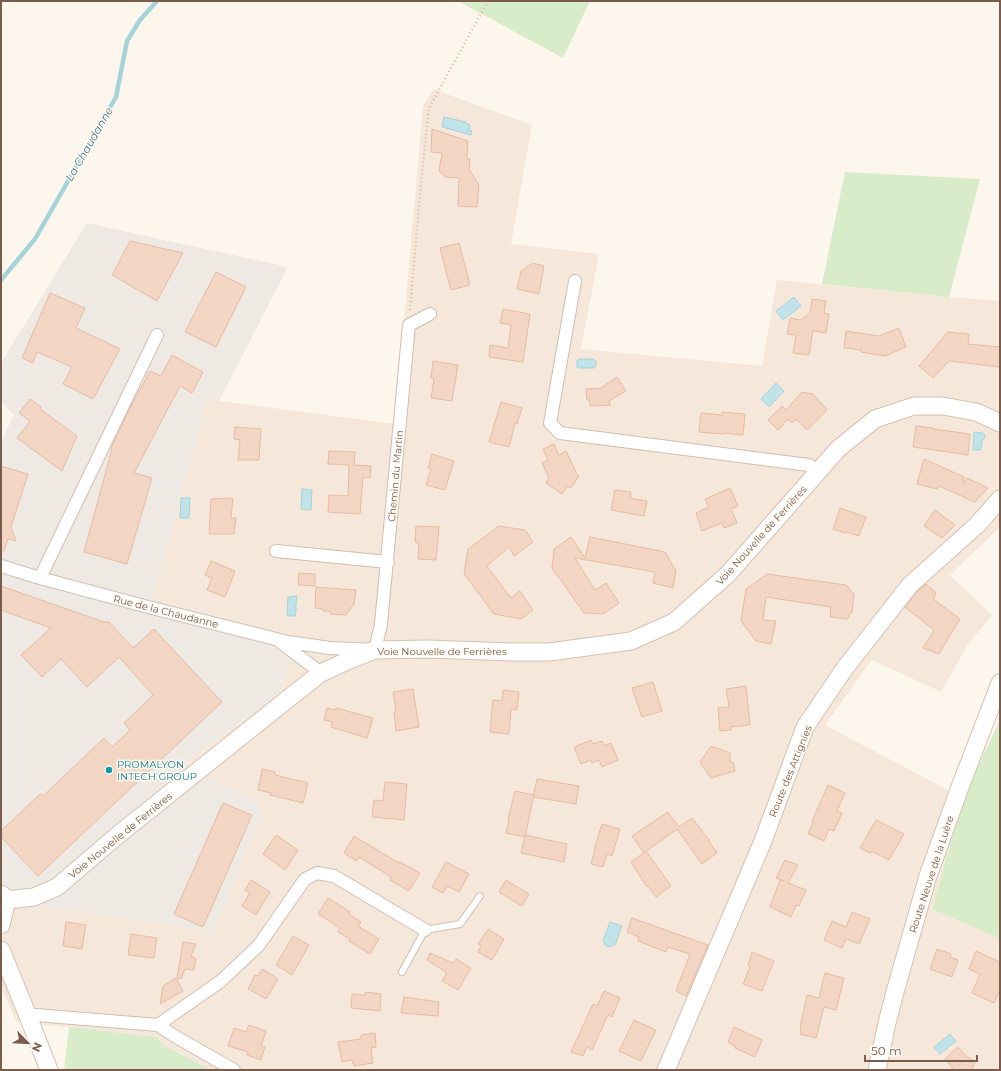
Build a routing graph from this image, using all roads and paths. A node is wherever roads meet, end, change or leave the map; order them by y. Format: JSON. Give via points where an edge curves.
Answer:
{"nodes":[{"id":1,"x":488,"y":1,"type":"edge"},
{"id":2,"x":575,"y":281,"type":"dead end"},
{"id":3,"x":430,"y":314,"type":"dead end"},
{"id":4,"x":409,"y":325,"type":"junction"},
{"id":5,"x":157,"y":335,"type":"dead end"},
{"id":6,"x":1000,"y":423,"type":"edge"},
{"id":7,"x":818,"y":472,"type":"junction"},
{"id":8,"x":1000,"y":499,"type":"edge"},
{"id":9,"x":276,"y":551,"type":"dead end"},
{"id":10,"x":388,"y":562,"type":"junction"},
{"id":11,"x":1,"y":566,"type":"edge"},
{"id":12,"x":40,"y":578,"type":"junction"},
{"id":13,"x":274,"y":638,"type":"junction"},
{"id":14,"x":375,"y":650,"type":"junction"},
{"id":15,"x":321,"y":673,"type":"junction"},
{"id":16,"x":1000,"y":683,"type":"edge"},
{"id":17,"x":4,"y":896,"type":"edge"},
{"id":18,"x":480,"y":896,"type":"dead end"},
{"id":19,"x":1,"y":925,"type":"edge"},
{"id":20,"x":425,"y":930,"type":"junction"},
{"id":21,"x":1,"y":950,"type":"edge"},
{"id":22,"x":402,"y":972,"type":"dead end"},
{"id":23,"x":28,"y":1016,"type":"junction"},
{"id":24,"x":158,"y":1025,"type":"junction"},
{"id":25,"x":669,"y":1068,"type":"edge"},
{"id":26,"x":49,"y":1070,"type":"edge"},
{"id":27,"x":234,"y":1070,"type":"edge"},
{"id":28,"x":877,"y":1070,"type":"edge"}],
"edges":[{"from":1,"to":4,"type":"path","via":[[429,108]]},
{"from":2,"to":7,"type":"street","via":[[550,423],[560,432],[809,465]]},
{"from":3,"to":4,"type":"street"},
{"from":4,"to":10,"type":"street","name":"Chemin du Martin"},
{"from":5,"to":12,"type":"street"},
{"from":6,"to":7,"type":"street","name":"Voie Nouvelle de Ferrières","via":[[976,412],[943,406],[914,406],[875,420],[838,449]]},
{"from":7,"to":14,"type":"street","name":"Voie Nouvelle de Ferrières","via":[[723,579],[674,622],[631,641],[549,652]]},
{"from":8,"to":25,"type":"street","name":"Route des Attignies","via":[[977,526],[910,585],[845,668],[805,727],[763,841]]},
{"from":9,"to":10,"type":"street"},
{"from":10,"to":14,"type":"street","name":"Chemin du Martin","via":[[382,624]]},
{"from":11,"to":12,"type":"street","name":"Rue de la Chaudanne"},
{"from":12,"to":13,"type":"street","name":"Rue de la Chaudanne"},
{"from":13,"to":14,"type":"street","via":[[330,648]]},
{"from":13,"to":15,"type":"street","name":"Rue de la Chaudanne"},
{"from":14,"to":15,"type":"street","name":"Voie Nouvelle de Ferrières"},
{"from":15,"to":17,"type":"street","name":"Voie Nouvelle de Ferrières","via":[[57,887],[34,897],[16,899]]},
{"from":16,"to":28,"type":"street","name":"Route Neuve de la Luère","via":[[928,876],[887,1023]]},
{"from":17,"to":19,"type":"street"},
{"from":18,"to":20,"type":"lane","via":[[460,924]]},
{"from":20,"to":22,"type":"lane"},
{"from":20,"to":24,"type":"street","via":[[334,876],[317,873],[305,879],[259,945],[221,981]]},
{"from":21,"to":23,"type":"street"},
{"from":23,"to":24,"type":"street"},
{"from":23,"to":26,"type":"street"},
{"from":24,"to":27,"type":"street"}]}
